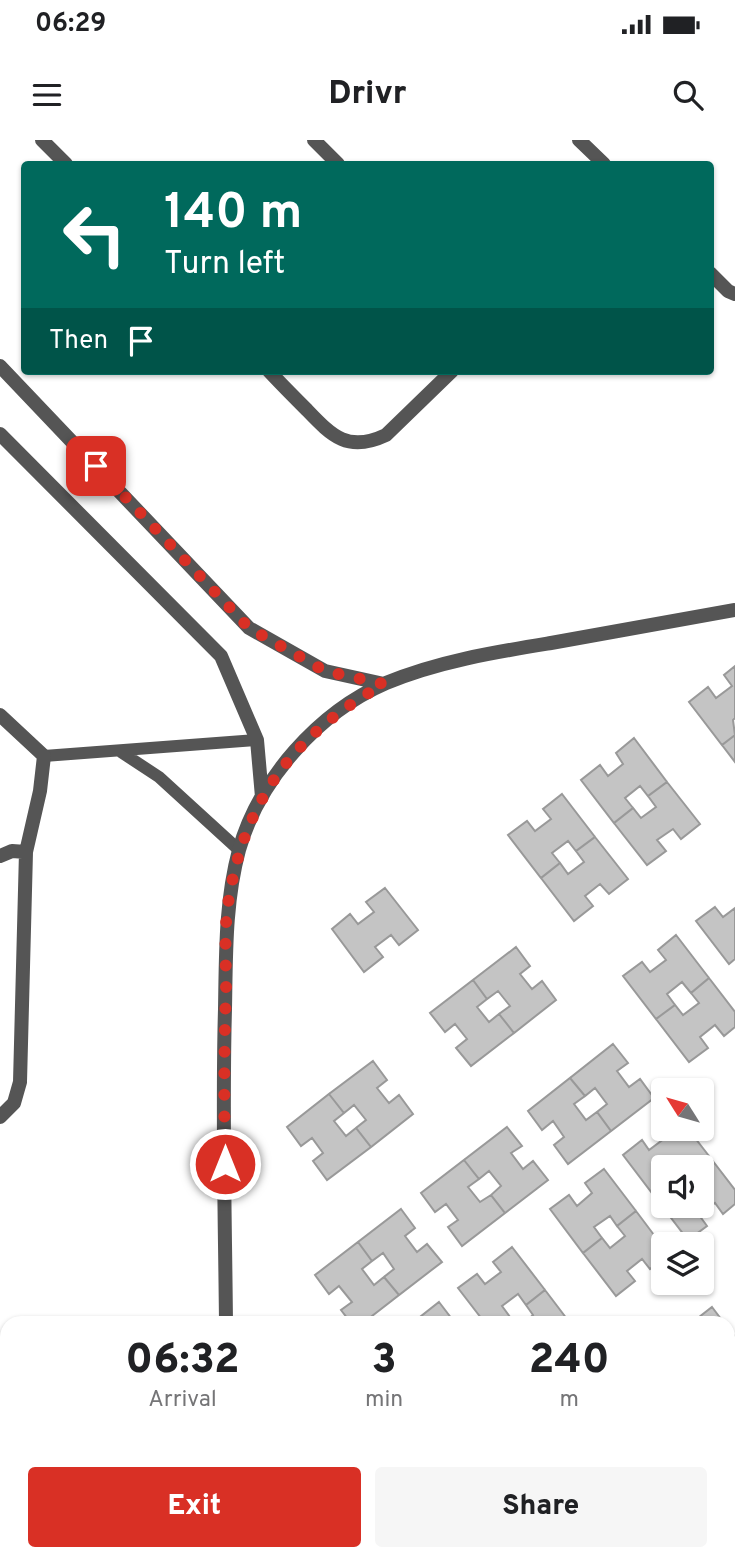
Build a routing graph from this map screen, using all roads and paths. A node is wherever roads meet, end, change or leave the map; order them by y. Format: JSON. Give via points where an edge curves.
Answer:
{"nodes":[{"id":1,"x":42,"y":140,"type":"edge"},
{"id":2,"x":314,"y":140,"type":"edge"},
{"id":3,"x":579,"y":140,"type":"edge"},
{"id":4,"x":63,"y":161,"type":"edge"},
{"id":5,"x":335,"y":161,"type":"edge"},
{"id":6,"x":601,"y":161,"type":"edge"},
{"id":7,"x":714,"y":277,"type":"edge"},
{"id":8,"x":735,"y":294,"type":"edge"},
{"id":9,"x":0,"y":366,"type":"edge"},
{"id":10,"x":273,"y":375,"type":"edge"},
{"id":11,"x":448,"y":375,"type":"edge"},
{"id":12,"x":0,"y":433,"type":"edge"},
{"id":13,"x":735,"y":610,"type":"edge"},
{"id":14,"x":384,"y":684,"type":"junction"},
{"id":15,"x":0,"y":715,"type":"edge"},
{"id":16,"x":257,"y":740,"type":"junction"},
{"id":17,"x":120,"y":752,"type":"junction"},
{"id":18,"x":44,"y":756,"type":"junction"},
{"id":19,"x":262,"y":797,"type":"junction"},
{"id":20,"x":239,"y":850,"type":"junction"},
{"id":21,"x":26,"y":852,"type":"junction"},
{"id":22,"x":0,"y":856,"type":"edge"},
{"id":23,"x":0,"y":1117,"type":"edge"},
{"id":24,"x":226,"y":1316,"type":"edge"}],
"edges":[{"from":1,"to":4,"type":"street"},
{"from":2,"to":5,"type":"street"},
{"from":3,"to":6,"type":"street"},
{"from":7,"to":8,"type":"street"},
{"from":9,"to":14,"type":"street","via":[[249,628],[325,671]]},
{"from":10,"to":11,"type":"street","via":[[329,433],[357,443],[386,435]]},
{"from":12,"to":16,"type":"street","via":[[221,656]]},
{"from":13,"to":14,"type":"street","via":[[478,656]]},
{"from":14,"to":19,"type":"street","via":[[318,727]]},
{"from":15,"to":18,"type":"street"},
{"from":16,"to":17,"type":"lane"},
{"from":16,"to":19,"type":"street"},
{"from":17,"to":18,"type":"lane"},
{"from":17,"to":20,"type":"lane","via":[[159,777]]},
{"from":18,"to":21,"type":"street"},
{"from":19,"to":20,"type":"street"},
{"from":20,"to":24,"type":"street","via":[[227,934]]},
{"from":21,"to":22,"type":"street"},
{"from":21,"to":23,"type":"street","via":[[20,1082],[14,1103]]}]}
